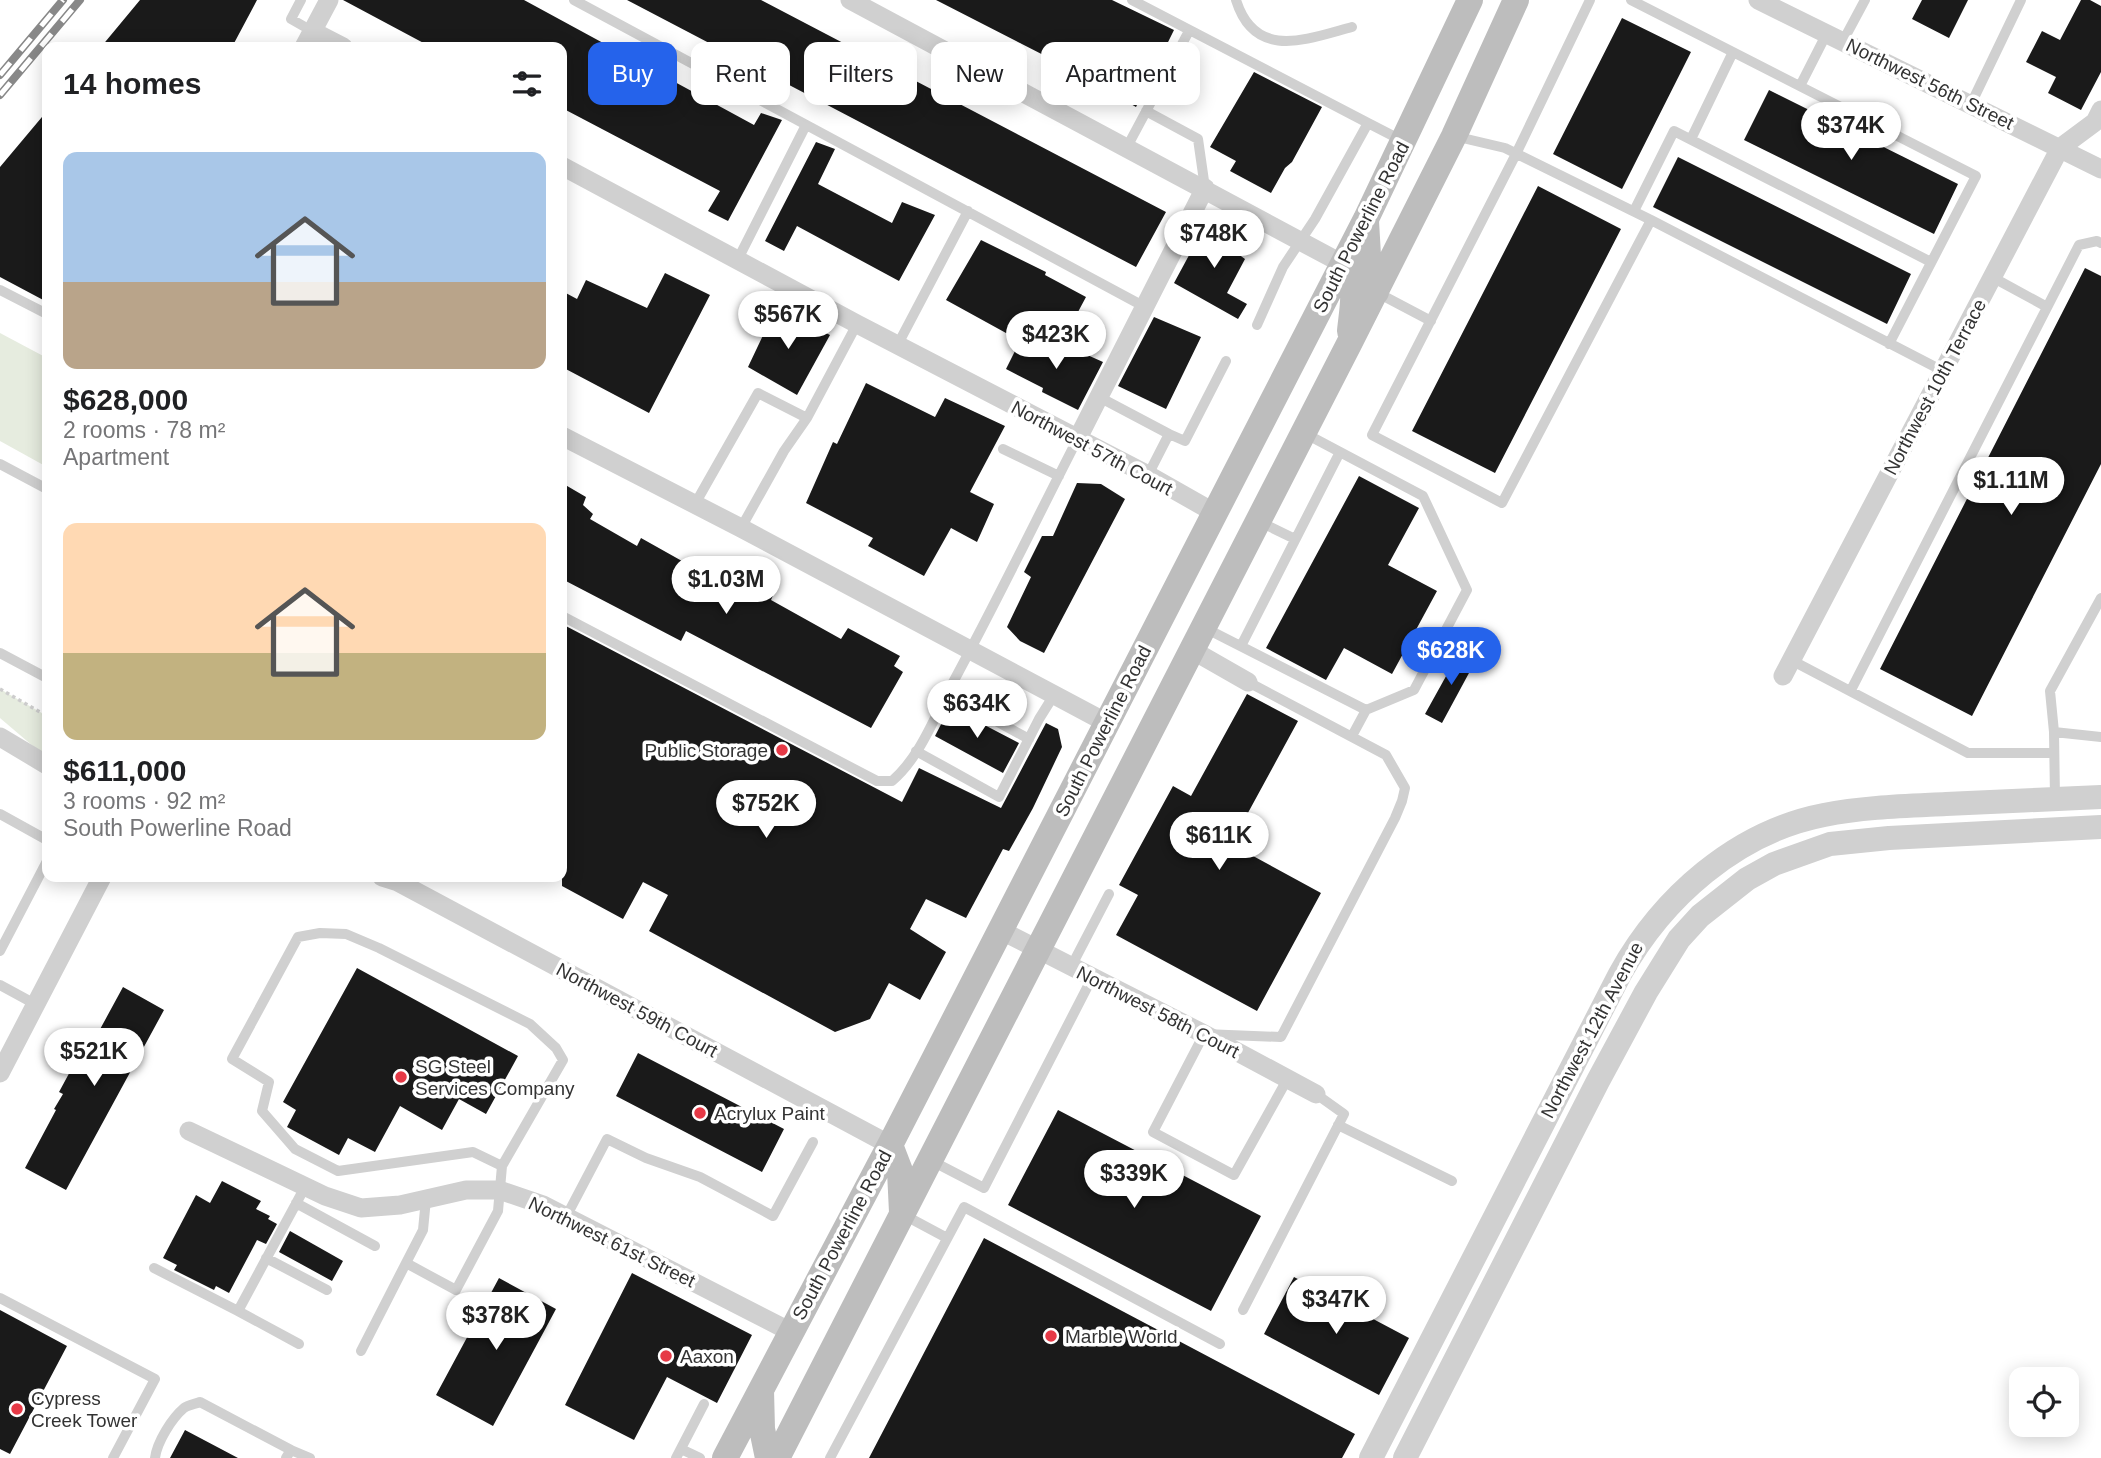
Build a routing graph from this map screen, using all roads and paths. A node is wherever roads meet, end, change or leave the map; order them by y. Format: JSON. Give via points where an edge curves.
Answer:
{"nodes":[{"id":1,"x":301,"y":0,"type":"edge"},
{"id":2,"x":329,"y":0,"type":"edge"},
{"id":3,"x":574,"y":0,"type":"edge"},
{"id":4,"x":850,"y":0,"type":"edge"},
{"id":5,"x":1132,"y":0,"type":"edge"},
{"id":6,"x":1236,"y":0,"type":"edge"},
{"id":7,"x":1470,"y":0,"type":"edge"},
{"id":8,"x":1516,"y":0,"type":"edge"},
{"id":9,"x":1591,"y":0,"type":"edge"},
{"id":10,"x":1631,"y":0,"type":"edge"},
{"id":11,"x":1758,"y":0,"type":"edge"},
{"id":12,"x":1865,"y":0,"type":"edge"},
{"id":13,"x":2021,"y":0,"type":"edge"},
{"id":14,"x":1352,"y":27,"type":"dead end"},
{"id":15,"x":1189,"y":31,"type":"junction"},
{"id":16,"x":1835,"y":37,"type":"junction"},
{"id":17,"x":308,"y":39,"type":"edge"},
{"id":18,"x":1733,"y":52,"type":"junction"},
{"id":19,"x":1800,"y":86,"type":"junction"},
{"id":20,"x":1971,"y":104,"type":"junction"},
{"id":21,"x":2101,"y":110,"type":"edge"},
{"id":22,"x":1146,"y":111,"type":"junction"},
{"id":23,"x":1368,"y":123,"type":"junction"},
{"id":24,"x":806,"y":125,"type":"junction"},
{"id":25,"x":1454,"y":136,"type":"junction"},
{"id":26,"x":1690,"y":139,"type":"junction"},
{"id":27,"x":1404,"y":142,"type":"junction"},
{"id":28,"x":1127,"y":147,"type":"junction"},
{"id":29,"x":2060,"y":148,"type":"junction"},
{"id":30,"x":1516,"y":154,"type":"junction"},
{"id":31,"x":567,"y":169,"type":"edge"},
{"id":32,"x":2101,"y":169,"type":"edge"},
{"id":33,"x":1205,"y":188,"type":"junction"},
{"id":34,"x":1634,"y":211,"type":"junction"},
{"id":35,"x":968,"y":212,"type":"junction"},
{"id":36,"x":1366,"y":219,"type":"junction"},
{"id":37,"x":1651,"y":220,"type":"junction"},
{"id":38,"x":1301,"y":241,"type":"junction"},
{"id":39,"x":2101,"y":243,"type":"edge"},
{"id":40,"x":737,"y":261,"type":"junction"},
{"id":41,"x":1931,"y":262,"type":"junction"},
{"id":42,"x":1343,"y":264,"type":"junction"},
{"id":43,"x":1992,"y":277,"type":"junction"},
{"id":44,"x":0,"y":290,"type":"edge"},
{"id":45,"x":1376,"y":292,"type":"junction"},
{"id":46,"x":1145,"y":307,"type":"junction"},
{"id":47,"x":2048,"y":307,"type":"junction"},
{"id":48,"x":42,"y":311,"type":"edge"},
{"id":49,"x":1431,"y":321,"type":"junction"},
{"id":50,"x":857,"y":324,"type":"junction"},
{"id":51,"x":1257,"y":325,"type":"dead end"},
{"id":52,"x":1349,"y":344,"type":"junction"},
{"id":53,"x":1889,"y":344,"type":"junction"},
{"id":54,"x":897,"y":346,"type":"junction"},
{"id":55,"x":1226,"y":361,"type":"dead end"},
{"id":56,"x":1943,"y":371,"type":"junction"},
{"id":57,"x":1099,"y":397,"type":"junction"},
{"id":58,"x":807,"y":418,"type":"junction"},
{"id":59,"x":1303,"y":432,"type":"junction"},
{"id":60,"x":1169,"y":434,"type":"junction"},
{"id":61,"x":567,"y":439,"type":"edge"},
{"id":62,"x":1077,"y":440,"type":"junction"},
{"id":63,"x":1003,"y":449,"type":"dead end"},
{"id":64,"x":1340,"y":452,"type":"junction"},
{"id":65,"x":0,"y":464,"type":"edge"},
{"id":66,"x":1148,"y":475,"type":"junction"},
{"id":67,"x":1059,"y":476,"type":"junction"},
{"id":68,"x":42,"y":486,"type":"edge"},
{"id":69,"x":695,"y":505,"type":"junction"},
{"id":70,"x":1215,"y":513,"type":"junction"},
{"id":71,"x":1258,"y":521,"type":"junction"},
{"id":72,"x":741,"y":528,"type":"junction"},
{"id":73,"x":1295,"y":539,"type":"junction"},
{"id":74,"x":1238,"y":561,"type":"junction"},
{"id":75,"x":2101,"y":598,"type":"edge"},
{"id":76,"x":567,"y":619,"type":"edge"},
{"id":77,"x":1198,"y":639,"type":"junction"},
{"id":78,"x":1241,"y":646,"type":"junction"},
{"id":79,"x":971,"y":650,"type":"junction"},
{"id":80,"x":0,"y":653,"type":"edge"},
{"id":81,"x":1787,"y":668,"type":"joint"},
{"id":82,"x":42,"y":675,"type":"edge"},
{"id":83,"x":1248,"y":682,"type":"joint"},
{"id":84,"x":0,"y":689,"type":"edge"},
{"id":85,"x":1851,"y":690,"type":"junction"},
{"id":86,"x":947,"y":694,"type":"junction"},
{"id":87,"x":1054,"y":695,"type":"junction"},
{"id":88,"x":1366,"y":710,"type":"junction"},
{"id":89,"x":42,"y":713,"type":"edge"},
{"id":90,"x":1107,"y":723,"type":"junction"},
{"id":91,"x":2054,"y":732,"type":"junction"},
{"id":92,"x":1352,"y":736,"type":"junction"},
{"id":93,"x":0,"y":737,"type":"edge"},
{"id":94,"x":2101,"y":737,"type":"edge"},
{"id":95,"x":1028,"y":739,"type":"junction"},
{"id":96,"x":916,"y":751,"type":"junction"},
{"id":97,"x":2054,"y":753,"type":"junction"},
{"id":98,"x":42,"y":762,"type":"edge"},
{"id":99,"x":2101,"y":797,"type":"edge"},
{"id":100,"x":2055,"y":799,"type":"junction"},
{"id":101,"x":0,"y":814,"type":"edge"},
{"id":102,"x":2101,"y":827,"type":"edge"},
{"id":103,"x":2054,"y":830,"type":"junction"},
{"id":104,"x":42,"y":837,"type":"edge"},
{"id":105,"x":42,"y":871,"type":"edge"},
{"id":106,"x":99,"y":882,"type":"edge"},
{"id":107,"x":398,"y":882,"type":"edge"},
{"id":108,"x":1109,"y":894,"type":"dead end"},
{"id":109,"x":1000,"y":930,"type":"junction"},
{"id":110,"x":1038,"y":950,"type":"junction"},
{"id":111,"x":0,"y":951,"type":"edge"},
{"id":112,"x":1071,"y":967,"type":"junction"},
{"id":113,"x":1092,"y":978,"type":"junction"},
{"id":114,"x":0,"y":985,"type":"edge"},
{"id":115,"x":35,"y":1004,"type":"junction"},
{"id":116,"x":1205,"y":1034,"type":"junction"},
{"id":117,"x":1571,"y":1067,"type":"junction"},
{"id":118,"x":0,"y":1073,"type":"edge"},
{"id":119,"x":1287,"y":1078,"type":"junction"},
{"id":120,"x":1598,"y":1081,"type":"junction"},
{"id":121,"x":1316,"y":1094,"type":"joint"},
{"id":122,"x":1338,"y":1125,"type":"junction"},
{"id":123,"x":946,"y":1128,"type":"junction"},
{"id":124,"x":189,"y":1130,"type":"dead end"},
{"id":125,"x":813,"y":1142,"type":"dead end"},
{"id":126,"x":890,"y":1145,"type":"junction"},
{"id":127,"x":930,"y":1160,"type":"junction"},
{"id":128,"x":502,"y":1166,"type":"junction"},
{"id":129,"x":1452,"y":1181,"type":"dead end"},
{"id":130,"x":499,"y":1190,"type":"junction"},
{"id":131,"x":301,"y":1195,"type":"junction"},
{"id":132,"x":426,"y":1199,"type":"junction"},
{"id":133,"x":906,"y":1207,"type":"junction"},
{"id":134,"x":566,"y":1217,"type":"junction"},
{"id":135,"x":947,"y":1238,"type":"junction"},
{"id":136,"x":375,"y":1246,"type":"dead end"},
{"id":137,"x":266,"y":1258,"type":"junction"},
{"id":138,"x":406,"y":1263,"type":"junction"},
{"id":139,"x":154,"y":1268,"type":"dead end"},
{"id":140,"x":327,"y":1290,"type":"dead end"},
{"id":141,"x":0,"y":1298,"type":"edge"},
{"id":142,"x":1243,"y":1310,"type":"dead end"},
{"id":143,"x":238,"y":1311,"type":"junction"},
{"id":144,"x":791,"y":1332,"type":"junction"},
{"id":145,"x":299,"y":1343,"type":"dead end"},
{"id":146,"x":1220,"y":1344,"type":"dead end"},
{"id":147,"x":360,"y":1351,"type":"dead end"},
{"id":148,"x":761,"y":1388,"type":"junction"},
{"id":149,"x":704,"y":1404,"type":"dead end"},
{"id":150,"x":679,"y":1453,"type":"edge"},
{"id":151,"x":288,"y":1454,"type":"edge"},
{"id":152,"x":113,"y":1458,"type":"edge"},
{"id":153,"x":155,"y":1458,"type":"edge"},
{"id":154,"x":310,"y":1458,"type":"edge"},
{"id":155,"x":700,"y":1458,"type":"edge"},
{"id":156,"x":725,"y":1458,"type":"edge"},
{"id":157,"x":768,"y":1458,"type":"edge"},
{"id":158,"x":777,"y":1458,"type":"edge"},
{"id":159,"x":830,"y":1458,"type":"edge"},
{"id":160,"x":1371,"y":1458,"type":"edge"},
{"id":161,"x":1405,"y":1458,"type":"edge"}],
"edges":[{"from":1,"to":17,"type":"lane","via":[[291,19]]},
{"from":2,"to":17,"type":"street"},
{"from":3,"to":24,"type":"lane"},
{"from":4,"to":28,"type":"street"},
{"from":5,"to":15,"type":"lane"},
{"from":6,"to":14,"type":"lane","via":[[1247,23],[1279,42]]},
{"from":7,"to":27,"type":"main road","name":"South Powerline Road"},
{"from":8,"to":25,"type":"main road"},
{"from":9,"to":30,"type":"lane"},
{"from":10,"to":18,"type":"lane"},
{"from":11,"to":16,"type":"street","name":"Northwest 56th Street"},
{"from":12,"to":16,"type":"lane"},
{"from":13,"to":20,"type":"lane"},
{"from":15,"to":22,"type":"lane"},
{"from":15,"to":23,"type":"lane"},
{"from":16,"to":19,"type":"lane"},
{"from":16,"to":20,"type":"street","name":"Northwest 56th Street"},
{"from":18,"to":19,"type":"lane"},
{"from":18,"to":26,"type":"lane"},
{"from":19,"to":41,"type":"lane","via":[[1976,176]]},
{"from":20,"to":29,"type":"street","name":"Northwest 56th Street"},
{"from":21,"to":29,"type":"street","name":"Northwest 10th Terrace","via":[[2095,122]]},
{"from":22,"to":28,"type":"lane"},
{"from":22,"to":33,"type":"lane","via":[[1198,139]]},
{"from":23,"to":27,"type":"lane"},
{"from":23,"to":38,"type":"lane"},
{"from":24,"to":35,"type":"lane"},
{"from":24,"to":40,"type":"lane"},
{"from":25,"to":30,"type":"lane"},
{"from":25,"to":45,"type":"main road"},
{"from":26,"to":34,"type":"lane","via":[[1675,131]]},
{"from":26,"to":41,"type":"lane"},
{"from":27,"to":36,"type":"main road","name":"South Powerline Road"},
{"from":28,"to":33,"type":"street"},
{"from":29,"to":32,"type":"street","name":"Northwest 56th Street"},
{"from":29,"to":43,"type":"street","name":"Northwest 10th Terrace"},
{"from":30,"to":34,"type":"lane"},
{"from":30,"to":49,"type":"lane"},
{"from":31,"to":40,"type":"street","name":"Northwest 57th Court"},
{"from":33,"to":38,"type":"street"},
{"from":33,"to":46,"type":"street"},
{"from":34,"to":37,"type":"lane"},
{"from":35,"to":46,"type":"lane"},
{"from":35,"to":54,"type":"lane"},
{"from":36,"to":42,"type":"main road","name":"South Powerline Road"},
{"from":36,"to":45,"type":"main road","via":[[1369,273]]},
{"from":37,"to":49,"type":"lane","via":[[1502,503],[1372,435]]},
{"from":37,"to":53,"type":"lane"},
{"from":38,"to":42,"type":"street"},
{"from":38,"to":51,"type":"lane","via":[[1283,267]]},
{"from":39,"to":47,"type":"lane","via":[[2079,245]]},
{"from":40,"to":50,"type":"street","name":"Northwest 57th Court"},
{"from":41,"to":53,"type":"lane"},
{"from":42,"to":52,"type":"main road","via":[[1353,285]]},
{"from":42,"to":70,"type":"main road","name":"South Powerline Road"},
{"from":43,"to":47,"type":"lane"},
{"from":43,"to":56,"type":"street","name":"Northwest 10th Terrace"},
{"from":44,"to":48,"type":"lane"},
{"from":45,"to":49,"type":"lane"},
{"from":45,"to":52,"type":"main road"},
{"from":46,"to":57,"type":"street"},
{"from":47,"to":85,"type":"lane"},
{"from":50,"to":54,"type":"street","name":"Northwest 57th Court"},
{"from":50,"to":58,"type":"lane"},
{"from":52,"to":59,"type":"main road"},
{"from":53,"to":56,"type":"lane"},
{"from":54,"to":62,"type":"street","name":"Northwest 57th Court"},
{"from":55,"to":60,"type":"lane","via":[[1185,441]]},
{"from":56,"to":81,"type":"street","name":"Northwest 10th Terrace"},
{"from":57,"to":60,"type":"lane"},
{"from":57,"to":62,"type":"street"},
{"from":58,"to":69,"type":"lane","via":[[758,393]]},
{"from":58,"to":72,"type":"lane"},
{"from":59,"to":64,"type":"lane"},
{"from":59,"to":71,"type":"main road"},
{"from":60,"to":66,"type":"lane"},
{"from":61,"to":69,"type":"street"},
{"from":62,"to":66,"type":"street","name":"Northwest 57th Court"},
{"from":62,"to":67,"type":"lane"},
{"from":63,"to":67,"type":"lane"},
{"from":64,"to":73,"type":"lane"},
{"from":64,"to":88,"type":"lane","via":[[1423,496],[1467,590],[1413,690]]},
{"from":65,"to":68,"type":"lane"},
{"from":66,"to":70,"type":"street","name":"Northwest 57th Court"},
{"from":67,"to":79,"type":"lane"},
{"from":69,"to":72,"type":"street"},
{"from":70,"to":74,"type":"main road","via":[[1225,524]]},
{"from":70,"to":90,"type":"main road","name":"South Powerline Road"},
{"from":71,"to":73,"type":"lane"},
{"from":71,"to":74,"type":"main road"},
{"from":72,"to":79,"type":"street"},
{"from":73,"to":78,"type":"lane"},
{"from":74,"to":77,"type":"main road"},
{"from":75,"to":91,"type":"lane","via":[[2050,691]]},
{"from":76,"to":96,"type":"lane","via":[[877,781],[892,781]]},
{"from":77,"to":78,"type":"lane"},
{"from":77,"to":83,"type":"street"},
{"from":77,"to":110,"type":"main road"},
{"from":78,"to":88,"type":"lane"},
{"from":79,"to":86,"type":"lane"},
{"from":79,"to":87,"type":"street"},
{"from":80,"to":82,"type":"lane"},
{"from":81,"to":85,"type":"lane"},
{"from":83,"to":92,"type":"lane"},
{"from":84,"to":89,"type":"path"},
{"from":85,"to":97,"type":"lane","via":[[1968,753]]},
{"from":86,"to":95,"type":"lane"},
{"from":86,"to":96,"type":"lane"},
{"from":87,"to":90,"type":"street"},
{"from":87,"to":95,"type":"lane"},
{"from":88,"to":92,"type":"lane"},
{"from":90,"to":109,"type":"main road","name":"South Powerline Road"},
{"from":91,"to":94,"type":"lane"},
{"from":91,"to":97,"type":"lane"},
{"from":92,"to":116,"type":"lane","via":[[1386,755],[1405,788],[1395,818],[1281,1037]]},
{"from":93,"to":98,"type":"street"},
{"from":95,"to":96,"type":"lane","via":[[999,797]]},
{"from":97,"to":100,"type":"lane"},
{"from":99,"to":100,"type":"street","name":"Northwest 12th Avenue"},
{"from":100,"to":103,"type":"street"},
{"from":100,"to":117,"type":"street","name":"Northwest 12th Avenue","via":[[1822,815],[1790,824],[1732,853],[1679,895],[1636,945]]},
{"from":101,"to":104,"type":"lane"},
{"from":102,"to":103,"type":"street","name":"Northwest 12th Avenue"},
{"from":103,"to":120,"type":"street","name":"Northwest 12th Avenue","via":[[1830,844],[1747,879],[1679,939]]},
{"from":105,"to":111,"type":"lane"},
{"from":106,"to":115,"type":"street"},
{"from":107,"to":126,"type":"street","name":"Northwest 59th Court"},
{"from":108,"to":112,"type":"lane"},
{"from":109,"to":110,"type":"street","name":"Northwest 58th Court"},
{"from":109,"to":126,"type":"main road","name":"South Powerline Road"},
{"from":110,"to":112,"type":"street","name":"Northwest 58th Court"},
{"from":110,"to":123,"type":"main road"},
{"from":112,"to":113,"type":"street","name":"Northwest 58th Court"},
{"from":113,"to":116,"type":"street","name":"Northwest 58th Court"},
{"from":113,"to":127,"type":"lane","via":[[984,1188]]},
{"from":114,"to":115,"type":"lane"},
{"from":115,"to":118,"type":"street"},
{"from":116,"to":119,"type":"street","name":"Northwest 58th Court"},
{"from":116,"to":119,"type":"lane","via":[[1153,1132],[1234,1175]]},
{"from":117,"to":120,"type":"street"},
{"from":117,"to":160,"type":"street","name":"Northwest 12th Avenue"},
{"from":119,"to":121,"type":"street","name":"Northwest 58th Court"},
{"from":120,"to":161,"type":"street","name":"Northwest 12th Avenue"},
{"from":121,"to":122,"type":"lane","via":[[1344,1114]]},
{"from":122,"to":129,"type":"lane"},
{"from":122,"to":142,"type":"lane"},
{"from":123,"to":126,"type":"main road","via":[[911,1145]]},
{"from":123,"to":127,"type":"main road"},
{"from":124,"to":131,"type":"street","name":"Northwest 61st Street"},
{"from":125,"to":134,"type":"lane","via":[[773,1216],[700,1177],[607,1139]]},
{"from":126,"to":133,"type":"main road"},
{"from":126,"to":144,"type":"main road","name":"South Powerline Road"},
{"from":127,"to":133,"type":"main road"},
{"from":128,"to":128,"type":"lane","via":[[563,1060],[556,1048],[530,1024],[379,948],[346,934],[298,937],[232,1059],[269,1082],[262,1111],[295,1149],[338,1171],[473,1152]]},
{"from":128,"to":130,"type":"lane"},
{"from":130,"to":132,"type":"street","name":"Northwest 61st Street","via":[[466,1190]]},
{"from":130,"to":134,"type":"street","name":"Northwest 61st Street"},
{"from":130,"to":138,"type":"lane","via":[[498,1210],[456,1290]]},
{"from":131,"to":132,"type":"street","name":"Northwest 61st Street","via":[[325,1196],[361,1208]]},
{"from":131,"to":136,"type":"lane"},
{"from":131,"to":137,"type":"lane"},
{"from":132,"to":138,"type":"lane","via":[[423,1230]]},
{"from":133,"to":135,"type":"lane"},
{"from":133,"to":158,"type":"main road"},
{"from":134,"to":144,"type":"street","name":"Northwest 61st Street"},
{"from":135,"to":146,"type":"lane","via":[[964,1208]]},
{"from":135,"to":159,"type":"lane"},
{"from":137,"to":140,"type":"lane"},
{"from":137,"to":143,"type":"lane"},
{"from":138,"to":147,"type":"lane"},
{"from":139,"to":143,"type":"lane"},
{"from":141,"to":152,"type":"lane","via":[[155,1379]]},
{"from":143,"to":145,"type":"lane"},
{"from":144,"to":148,"type":"main road","name":"South Powerline Road"},
{"from":148,"to":156,"type":"main road","name":"South Powerline Road"},
{"from":148,"to":157,"type":"main road"},
{"from":149,"to":150,"type":"lane"},
{"from":150,"to":155,"type":"lane"},
{"from":151,"to":153,"type":"lane","via":[[200,1402],[185,1406]]},
{"from":151,"to":154,"type":"lane"}]}
